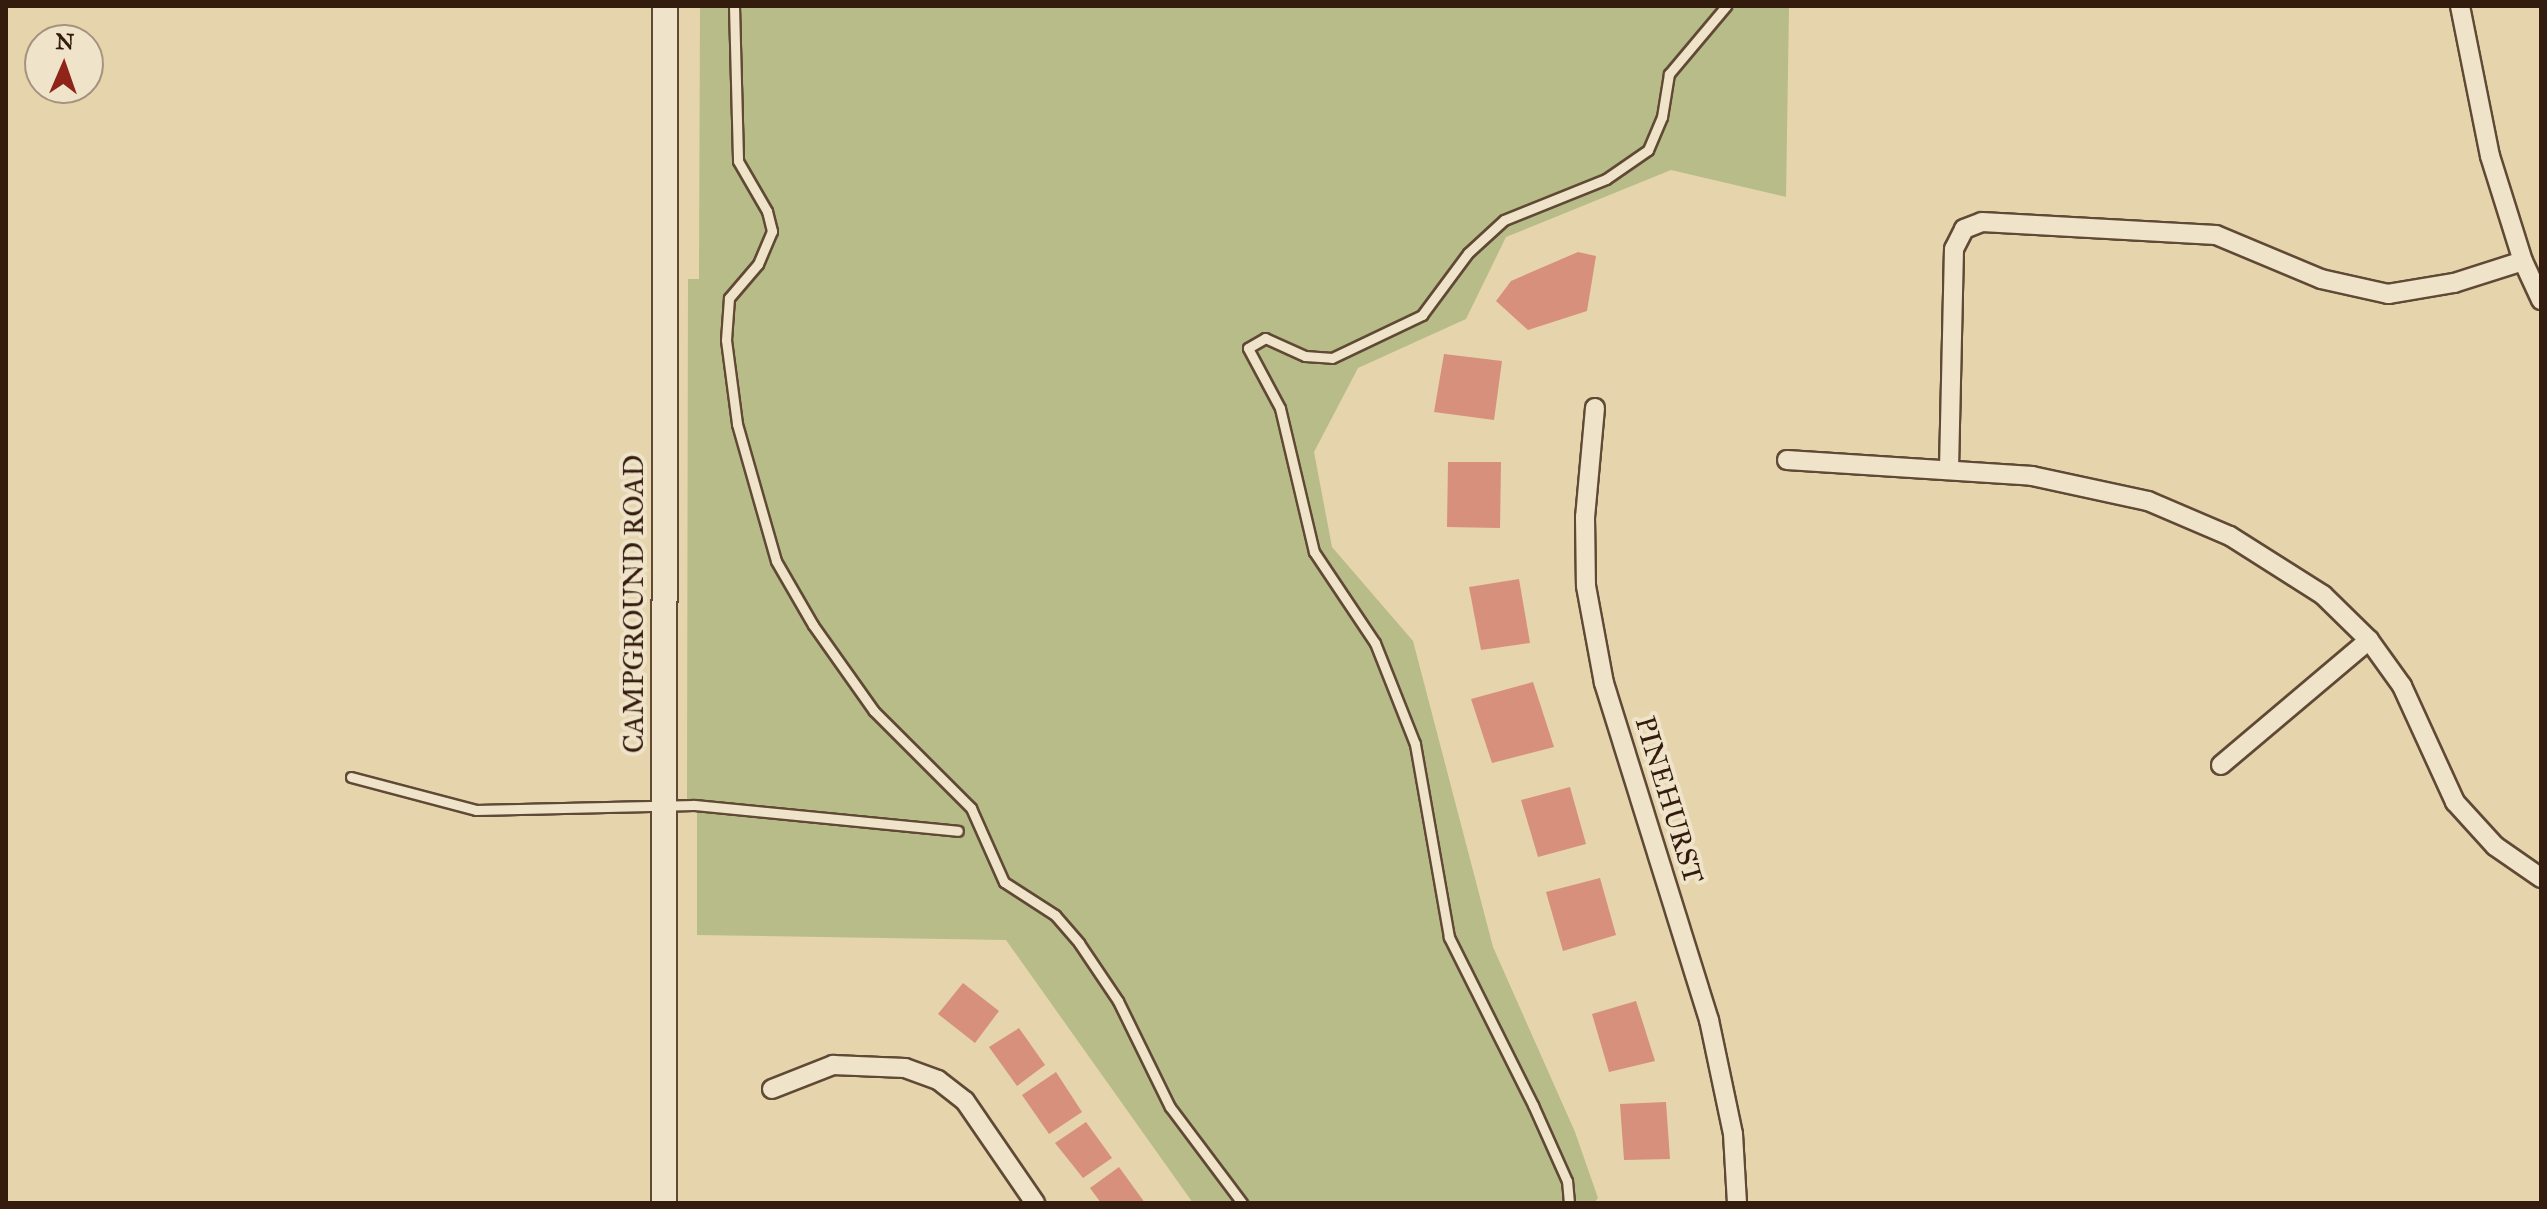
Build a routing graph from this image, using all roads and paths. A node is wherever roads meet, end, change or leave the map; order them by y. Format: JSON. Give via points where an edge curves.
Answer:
{"nodes":[{"id":1,"x":665,"y":6,"type":"edge"},
{"id":2,"x":734,"y":6,"type":"edge"},
{"id":3,"x":1726,"y":6,"type":"edge"},
{"id":4,"x":2460,"y":6,"type":"edge"},
{"id":5,"x":2523,"y":261,"type":"junction"},
{"id":6,"x":2541,"y":300,"type":"edge"},
{"id":7,"x":1595,"y":408,"type":"dead end"},
{"id":8,"x":1787,"y":460,"type":"dead end"},
{"id":9,"x":1949,"y":469,"type":"junction"},
{"id":10,"x":2369,"y":640,"type":"junction"},
{"id":11,"x":2221,"y":765,"type":"dead end"},
{"id":12,"x":351,"y":777,"type":"dead end"},
{"id":13,"x":664,"y":806,"type":"junction"},
{"id":14,"x":958,"y":831,"type":"dead end"},
{"id":15,"x":2541,"y":878,"type":"edge"},
{"id":16,"x":772,"y":1089,"type":"dead end"},
{"id":17,"x":664,"y":1203,"type":"edge"},
{"id":18,"x":1035,"y":1203,"type":"edge"},
{"id":19,"x":1242,"y":1203,"type":"edge"},
{"id":20,"x":1569,"y":1203,"type":"edge"},
{"id":21,"x":1737,"y":1203,"type":"edge"}],
"edges":[{"from":1,"to":13,"type":"street","name":"CAMPGROUND ROAD"},
{"from":2,"to":19,"type":"lane","via":[[738,161],[767,211],[772,231],[758,264],[729,298],[726,340],[737,424],[776,561],[813,625],[874,711],[971,808],[1004,882],[1055,915],[1079,943],[1118,1001],[1170,1107]]},
{"from":3,"to":20,"type":"lane","via":[[1669,74],[1662,117],[1648,150],[1606,179],[1504,220],[1468,253],[1422,315],[1332,358],[1305,356],[1265,338],[1248,348],[1280,408],[1314,552],[1375,643],[1411,733],[1449,937],[1533,1105],[1567,1181]]},
{"from":4,"to":5,"type":"street","via":[[2490,156]]},
{"from":5,"to":6,"type":"street"},
{"from":5,"to":9,"type":"street","via":[[2454,283],[2388,294],[2321,279],[2216,235],[1982,222],[1964,229],[1954,249]]},
{"from":7,"to":21,"type":"street","name":"PINEHURST","via":[[1585,517],[1586,586],[1604,683],[1709,1020],[1733,1134]]},
{"from":8,"to":9,"type":"street"},
{"from":9,"to":10,"type":"street","via":[[2032,476],[2114,491],[2181,513],[2281,566],[2323,595]]},
{"from":10,"to":11,"type":"street"},
{"from":10,"to":15,"type":"street","via":[[2402,686],[2455,802],[2495,846]]},
{"from":12,"to":13,"type":"lane","via":[[476,810]]},
{"from":13,"to":14,"type":"lane","via":[[801,813]]},
{"from":13,"to":17,"type":"street","name":"CAMPGROUND ROAD"},
{"from":16,"to":18,"type":"street","via":[[833,1065],[905,1068],[938,1080],[965,1101]]}]}
